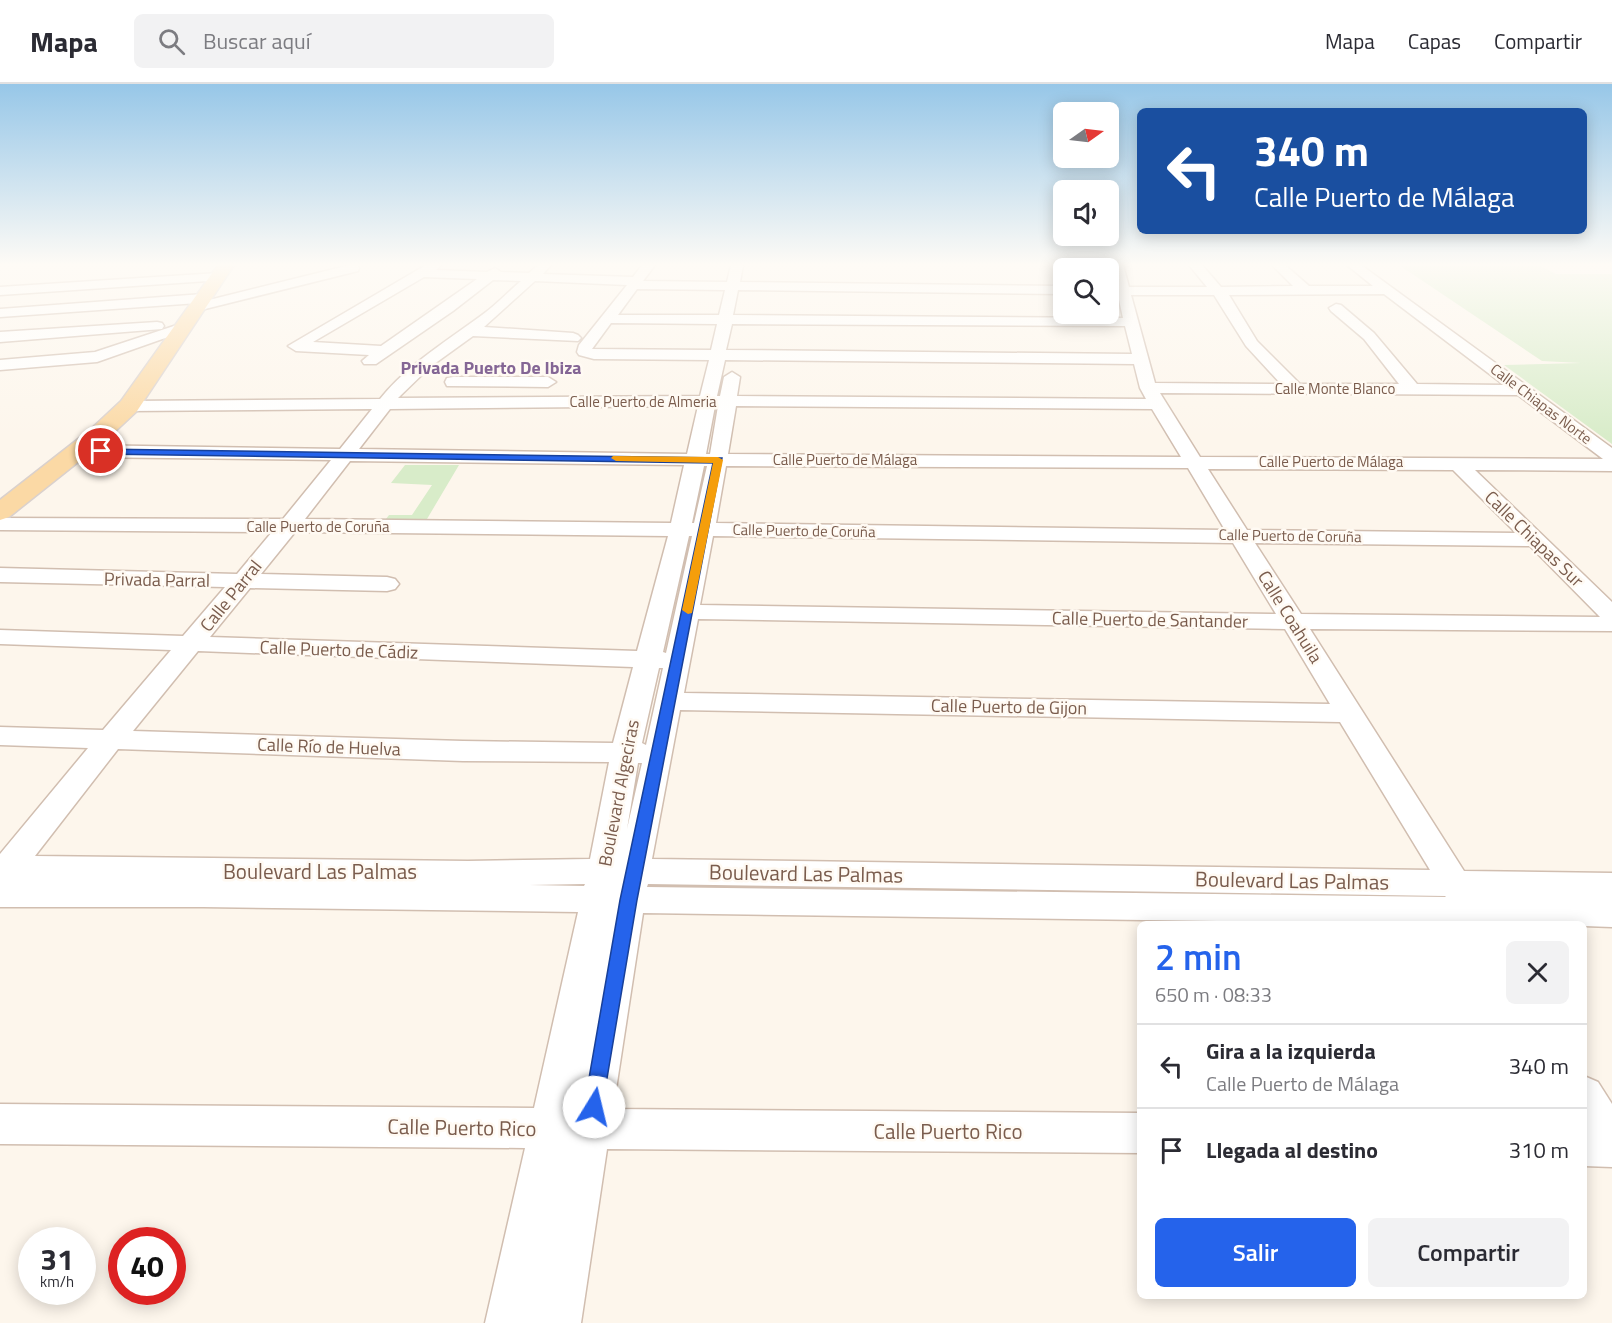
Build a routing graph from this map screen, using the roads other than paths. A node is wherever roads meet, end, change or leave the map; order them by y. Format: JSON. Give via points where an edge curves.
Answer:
{"nodes":[{"id":1,"x":1131,"y":322,"type":"edge"},
{"id":2,"x":176,"y":323,"type":"edge"},
{"id":3,"x":335,"y":323,"type":"edge"},
{"id":4,"x":426,"y":323,"type":"edge"},
{"id":5,"x":480,"y":323,"type":"edge"},
{"id":6,"x":603,"y":323,"type":"edge"},
{"id":7,"x":735,"y":323,"type":"edge"},
{"id":8,"x":1238,"y":323,"type":"edge"},
{"id":9,"x":1353,"y":323,"type":"edge"},
{"id":10,"x":1433,"y":323,"type":"edge"},
{"id":11,"x":184,"y":325,"type":"joint"},
{"id":12,"x":470,"y":331,"type":"junction"},
{"id":13,"x":0,"y":337,"type":"edge"},
{"id":14,"x":578,"y":343,"type":"junction"},
{"id":15,"x":155,"y":348,"type":"junction"},
{"id":16,"x":383,"y":351,"type":"junction"},
{"id":17,"x":727,"y":356,"type":"junction"},
{"id":18,"x":1139,"y":359,"type":"junction"},
{"id":19,"x":367,"y":363,"type":"dead end"},
{"id":20,"x":0,"y":366,"type":"edge"},
{"id":21,"x":453,"y":382,"type":"dead end"},
{"id":22,"x":496,"y":382,"type":"junction"},
{"id":23,"x":548,"y":382,"type":"dead end"},
{"id":24,"x":1148,"y":388,"type":"junction"},
{"id":25,"x":1296,"y":389,"type":"junction"},
{"id":26,"x":1412,"y":389,"type":"junction"},
{"id":27,"x":1522,"y":390,"type":"junction"},
{"id":28,"x":718,"y":401,"type":"junction"},
{"id":29,"x":482,"y":403,"type":"junction"},
{"id":30,"x":386,"y":404,"type":"junction"},
{"id":31,"x":1158,"y":404,"type":"junction"},
{"id":32,"x":129,"y":406,"type":"junction"},
{"id":33,"x":79,"y":451,"type":"junction"},
{"id":34,"x":345,"y":455,"type":"junction"},
{"id":35,"x":1612,"y":457,"type":"edge"},
{"id":36,"x":707,"y":460,"type":"junction"},
{"id":37,"x":1195,"y":462,"type":"junction"},
{"id":38,"x":1456,"y":464,"type":"junction"},
{"id":39,"x":1612,"y":465,"type":"edge"},
{"id":40,"x":0,"y":490,"type":"edge"},
{"id":41,"x":0,"y":512,"type":"edge"},
{"id":42,"x":0,"y":524,"type":"edge"},
{"id":43,"x":287,"y":528,"type":"junction"},
{"id":44,"x":692,"y":530,"type":"junction"},
{"id":45,"x":1240,"y":535,"type":"junction"},
{"id":46,"x":1536,"y":540,"type":"junction"},
{"id":47,"x":0,"y":575,"type":"edge"},
{"id":48,"x":242,"y":582,"type":"junction"},
{"id":49,"x":387,"y":584,"type":"dead end"},
{"id":50,"x":687,"y":612,"type":"junction"},
{"id":51,"x":1612,"y":615,"type":"edge"},
{"id":52,"x":1292,"y":622,"type":"junction"},
{"id":53,"x":1612,"y":624,"type":"edge"},
{"id":54,"x":0,"y":637,"type":"edge"},
{"id":55,"x":190,"y":645,"type":"junction"},
{"id":56,"x":648,"y":660,"type":"junction"},
{"id":57,"x":677,"y":661,"type":"junction"},
{"id":58,"x":668,"y":700,"type":"junction"},
{"id":59,"x":1351,"y":713,"type":"junction"},
{"id":60,"x":0,"y":736,"type":"edge"},
{"id":61,"x":110,"y":740,"type":"junction"},
{"id":62,"x":625,"y":753,"type":"junction"},
{"id":63,"x":657,"y":753,"type":"junction"},
{"id":64,"x":2,"y":877,"type":"edge"},
{"id":65,"x":616,"y":886,"type":"junction"},
{"id":66,"x":1612,"y":886,"type":"edge"},
{"id":67,"x":1469,"y":906,"type":"edge"},
{"id":68,"x":1612,"y":913,"type":"edge"},
{"id":69,"x":1587,"y":1100,"type":"edge"},
{"id":70,"x":0,"y":1124,"type":"edge"},
{"id":71,"x":548,"y":1129,"type":"junction"},
{"id":72,"x":590,"y":1130,"type":"junction"},
{"id":73,"x":1137,"y":1133,"type":"edge"},
{"id":74,"x":1612,"y":1140,"type":"edge"},
{"id":75,"x":1587,"y":1146,"type":"edge"},
{"id":76,"x":1612,"y":1147,"type":"edge"},
{"id":77,"x":509,"y":1323,"type":"edge"},
{"id":78,"x":557,"y":1323,"type":"edge"}],
"edges":[{"from":1,"to":18,"type":"street","name":"Calle Coahuila"},
{"from":2,"to":15,"type":"main road"},
{"from":3,"to":16,"type":"street","via":[[296,346]]},
{"from":4,"to":16,"type":"street"},
{"from":5,"to":12,"type":"street","name":"Calle Parral"},
{"from":6,"to":14,"type":"street"},
{"from":7,"to":17,"type":"street","name":"Boulevard Algeciras"},
{"from":8,"to":25,"type":"street","via":[[1251,343]]},
{"from":9,"to":26,"type":"street"},
{"from":10,"to":27,"type":"street","name":"Calle Chiapas Norte"},
{"from":11,"to":15,"type":"main road"},
{"from":11,"to":15,"type":"street"},
{"from":12,"to":14,"type":"street"},
{"from":12,"to":30,"type":"street","name":"Calle Parral","via":[[411,374]]},
{"from":13,"to":15,"type":"street"},
{"from":14,"to":17,"type":"street","via":[[585,352],[594,354]]},
{"from":15,"to":20,"type":"street"},
{"from":15,"to":32,"type":"main road"},
{"from":15,"to":40,"type":"main road","via":[[91,420]]},
{"from":16,"to":19,"type":"street"},
{"from":17,"to":18,"type":"street"},
{"from":17,"to":28,"type":"street","name":"Boulevard Algeciras"},
{"from":18,"to":24,"type":"street","name":"Calle Coahuila"},
{"from":21,"to":22,"type":"street"},
{"from":22,"to":23,"type":"street"},
{"from":22,"to":29,"type":"street"},
{"from":24,"to":25,"type":"street","name":"Calle Monte Blanco"},
{"from":24,"to":31,"type":"street","name":"Calle Coahuila"},
{"from":25,"to":26,"type":"street","name":"Calle Monte Blanco"},
{"from":26,"to":27,"type":"street","name":"Calle Monte Blanco"},
{"from":27,"to":35,"type":"street","name":"Calle Chiapas Norte"},
{"from":28,"to":29,"type":"street","name":"Calle Puerto de Almeria"},
{"from":28,"to":31,"type":"street","name":"Calle Puerto de Almeria"},
{"from":28,"to":36,"type":"street","name":"Boulevard Algeciras"},
{"from":29,"to":30,"type":"street","name":"Calle Puerto de Almeria"},
{"from":30,"to":32,"type":"street","name":"Calle Puerto de Almeria"},
{"from":30,"to":34,"type":"street","name":"Calle Parral"},
{"from":31,"to":37,"type":"street","name":"Calle Coahuila"},
{"from":32,"to":33,"type":"main road"},
{"from":33,"to":34,"type":"street","name":"Calle Puerto de Málaga"},
{"from":33,"to":41,"type":"main road"},
{"from":34,"to":36,"type":"street","name":"Calle Puerto de Málaga"},
{"from":34,"to":43,"type":"street","name":"Calle Parral"},
{"from":36,"to":37,"type":"street","name":"Calle Puerto de Málaga"},
{"from":36,"to":44,"type":"street","name":"Boulevard Algeciras"},
{"from":37,"to":38,"type":"street","name":"Calle Puerto de Málaga"},
{"from":37,"to":45,"type":"street","name":"Calle Coahuila"},
{"from":38,"to":39,"type":"street","name":"Calle Puerto de Málaga"},
{"from":38,"to":46,"type":"street","name":"Calle Chiapas Sur"},
{"from":42,"to":43,"type":"street","name":"Calle Puerto de Coruña"},
{"from":43,"to":44,"type":"street","name":"Calle Puerto de Coruña"},
{"from":43,"to":48,"type":"street","name":"Calle Parral"},
{"from":44,"to":45,"type":"street","name":"Calle Puerto de Coruña"},
{"from":44,"to":50,"type":"street","name":"Boulevard Algeciras"},
{"from":44,"to":56,"type":"street","name":"Boulevard Algeciras"},
{"from":45,"to":46,"type":"street","name":"Calle Puerto de Coruña"},
{"from":45,"to":52,"type":"street","name":"Calle Coahuila"},
{"from":46,"to":51,"type":"street","name":"Calle Chiapas Sur"},
{"from":47,"to":48,"type":"street","name":"Privada Parral"},
{"from":48,"to":49,"type":"street","name":"Privada Parral"},
{"from":48,"to":55,"type":"street","name":"Calle Parral"},
{"from":50,"to":52,"type":"street","name":"Calle Puerto de Santander"},
{"from":50,"to":57,"type":"street","name":"Boulevard Algeciras"},
{"from":52,"to":53,"type":"street","name":"Calle Puerto de Santander"},
{"from":52,"to":59,"type":"street","name":"Calle Coahuila"},
{"from":54,"to":55,"type":"street","name":"Calle Puerto de Cádiz"},
{"from":55,"to":56,"type":"street","name":"Calle Puerto de Cádiz"},
{"from":55,"to":61,"type":"street","name":"Calle Parral"},
{"from":56,"to":57,"type":"street","name":"Calle Puerto de Cádiz"},
{"from":56,"to":62,"type":"street","name":"Boulevard Algeciras"},
{"from":57,"to":58,"type":"street","name":"Boulevard Algeciras"},
{"from":58,"to":59,"type":"street","name":"Calle Puerto de Gijon"},
{"from":58,"to":63,"type":"street","name":"Boulevard Algeciras"},
{"from":59,"to":67,"type":"street","name":"Calle Coahuila"},
{"from":60,"to":61,"type":"street","name":"Calle Río de Huelva"},
{"from":61,"to":62,"type":"street","name":"Calle Río de Huelva"},
{"from":61,"to":64,"type":"street","name":"Calle Parral"},
{"from":62,"to":63,"type":"street","name":"Calle Río de Huelva"},
{"from":62,"to":65,"type":"street","name":"Boulevard Algeciras"},
{"from":63,"to":65,"type":"street","name":"Boulevard Algeciras"},
{"from":64,"to":65,"type":"street","name":"Boulevard Las Palmas","via":[[203,894]]},
{"from":65,"to":67,"type":"street","name":"Boulevard Las Palmas"},
{"from":65,"to":71,"type":"street","name":"Boulevard Algeciras"},
{"from":65,"to":72,"type":"street","name":"Boulevard Algeciras"},
{"from":66,"to":67,"type":"street","name":"Boulevard Las Palmas"},
{"from":67,"to":68,"type":"street","name":"Boulevard Las Palmas"},
{"from":69,"to":74,"type":"street"},
{"from":70,"to":71,"type":"street","name":"Calle Puerto Rico"},
{"from":71,"to":72,"type":"street","name":"Calle Puerto Rico"},
{"from":71,"to":77,"type":"street","name":"Boulevard Algeciras"},
{"from":72,"to":73,"type":"street","name":"Calle Puerto Rico"},
{"from":72,"to":78,"type":"street","name":"Boulevard Algeciras"},
{"from":75,"to":76,"type":"street"}]}
